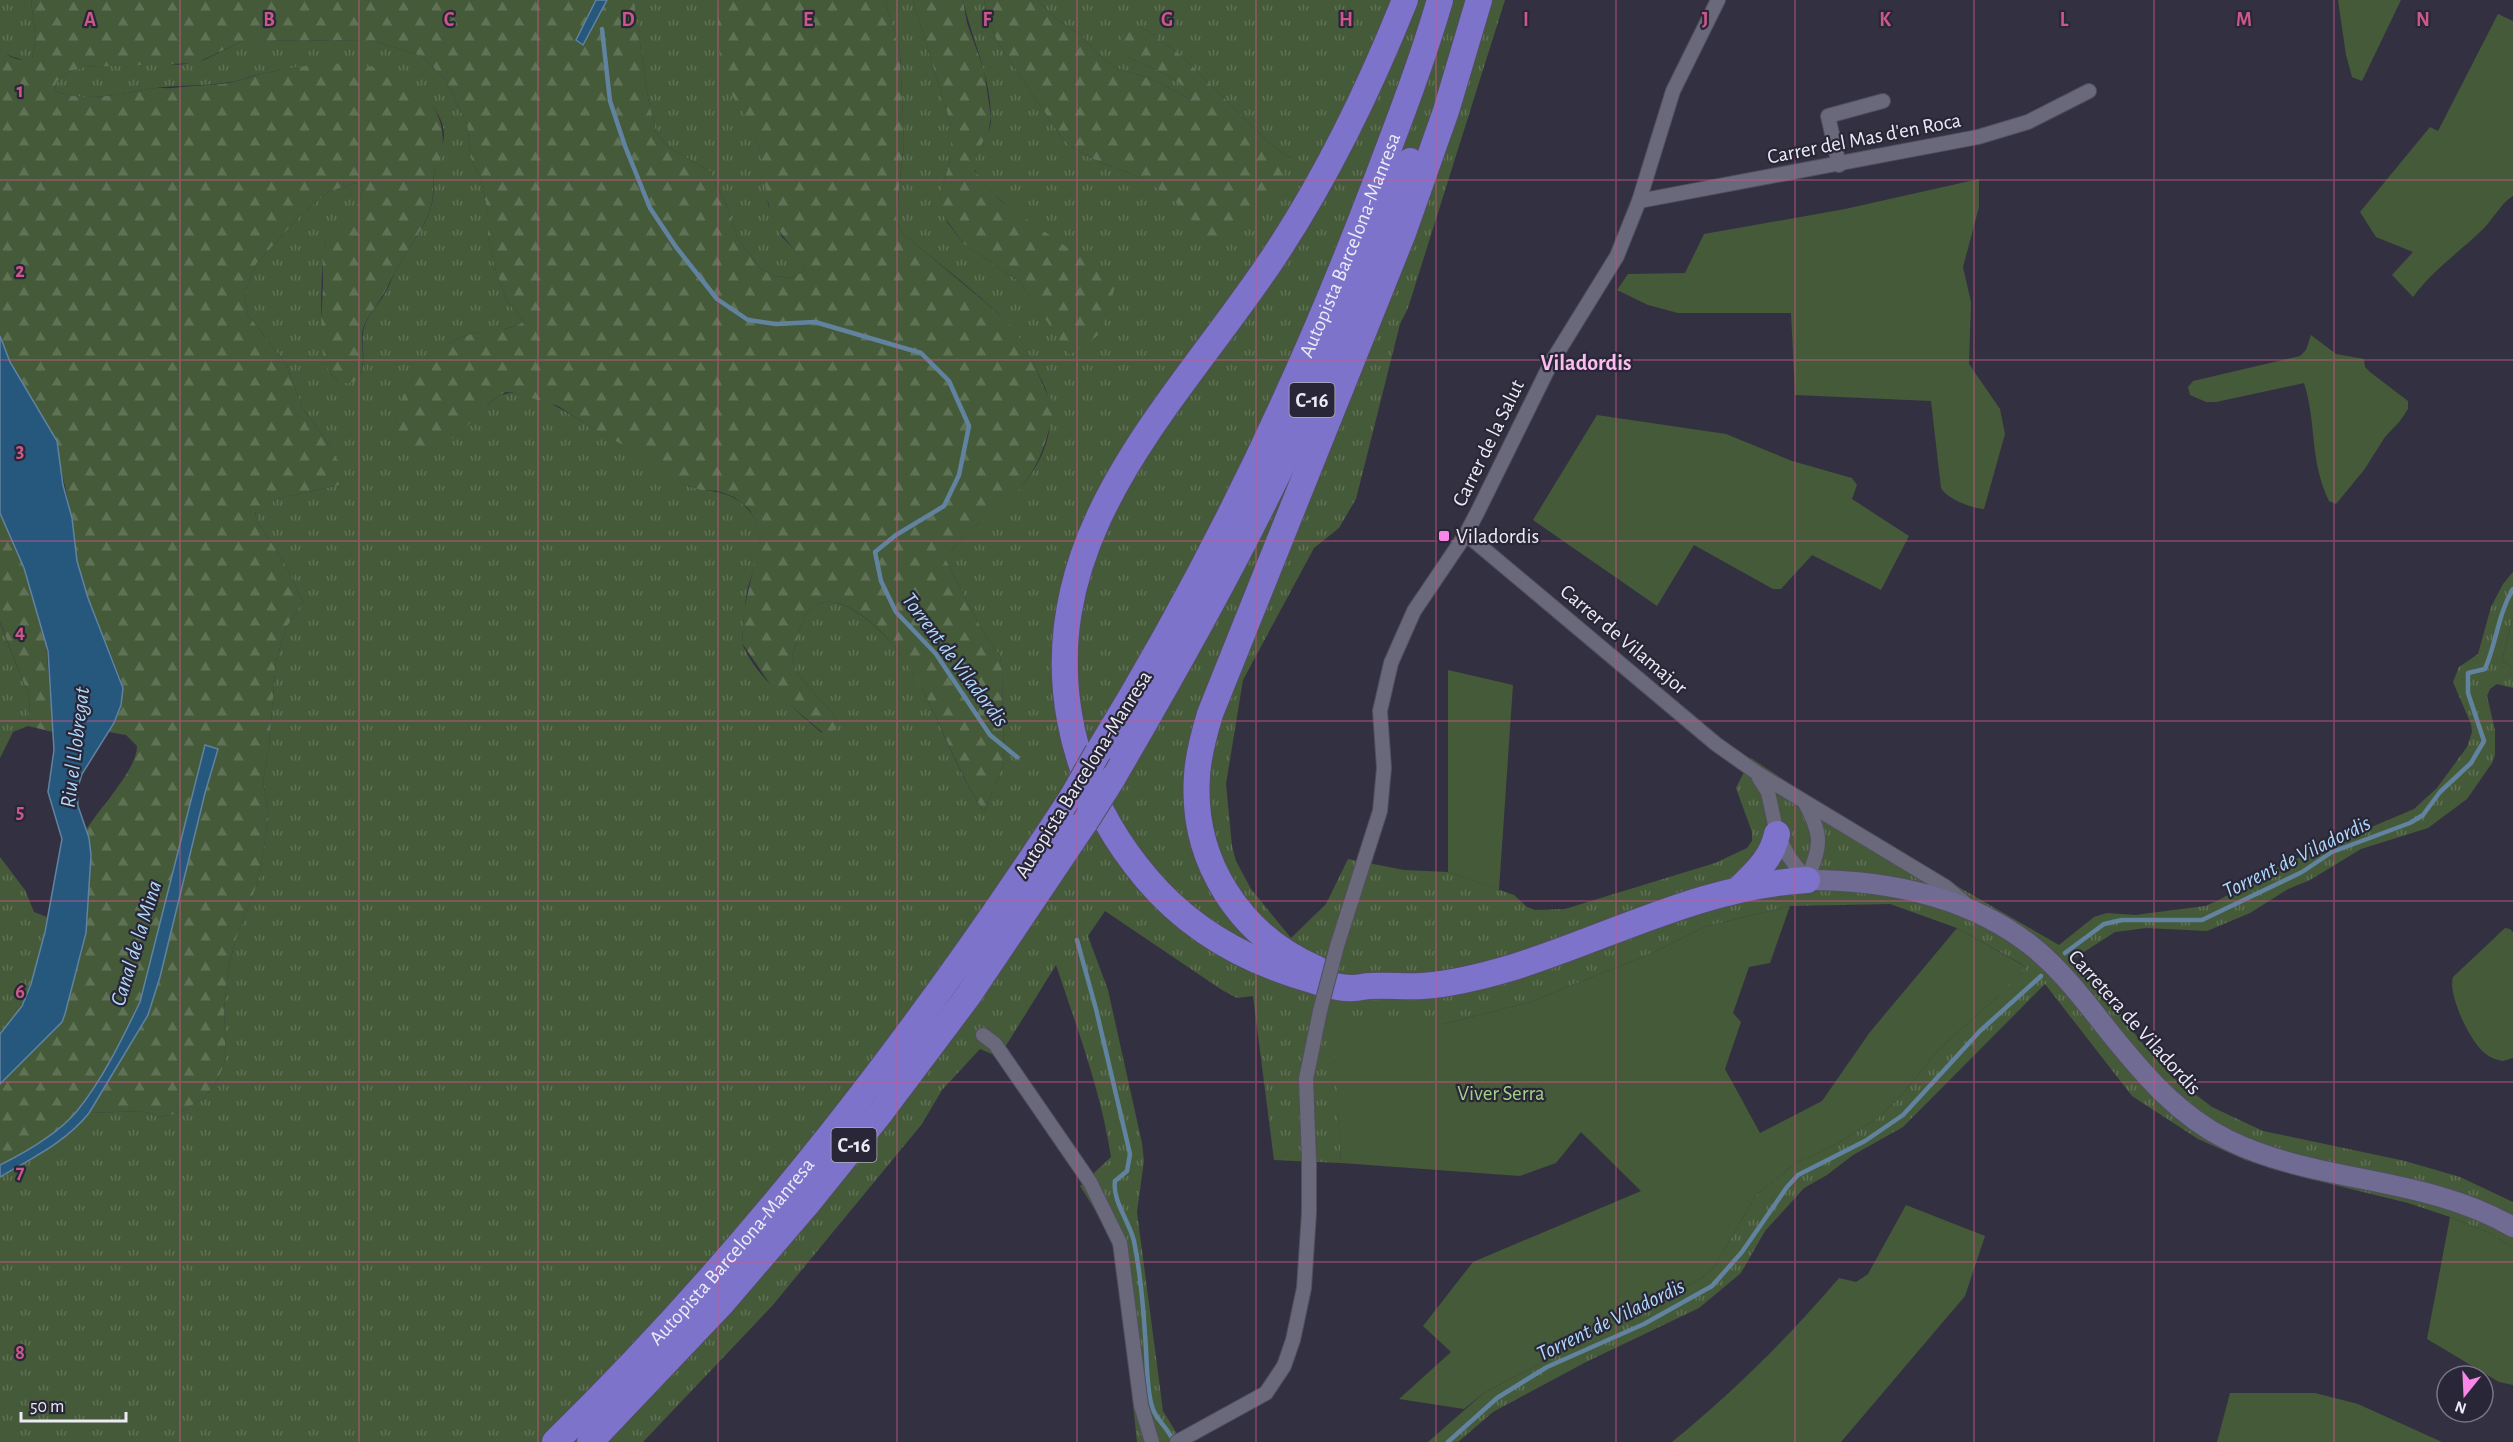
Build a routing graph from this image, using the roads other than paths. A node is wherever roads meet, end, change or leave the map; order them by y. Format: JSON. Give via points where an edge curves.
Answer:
{"nodes":[{"id":1,"x":1405,"y":0,"type":"edge"},
{"id":2,"x":1440,"y":0,"type":"edge"},
{"id":3,"x":1465,"y":0,"type":"edge"},
{"id":4,"x":1479,"y":0,"type":"edge"},
{"id":5,"x":1718,"y":0,"type":"edge"},
{"id":6,"x":2089,"y":91,"type":"dead end"},
{"id":7,"x":1883,"y":101,"type":"dead end"},
{"id":8,"x":1839,"y":165,"type":"junction"},
{"id":9,"x":1639,"y":201,"type":"junction"},
{"id":10,"x":1466,"y":534,"type":"junction"},
{"id":11,"x":1756,"y":773,"type":"junction"},
{"id":12,"x":1805,"y":803,"type":"junction"},
{"id":13,"x":1778,"y":834,"type":"junction"},
{"id":14,"x":1807,"y":880,"type":"junction"},
{"id":15,"x":1740,"y":888,"type":"junction"},
{"id":16,"x":1976,"y":912,"type":"junction"},
{"id":17,"x":1368,"y":986,"type":"junction"},
{"id":18,"x":983,"y":1035,"type":"dead end"},
{"id":19,"x":2513,"y":1227,"type":"edge"},
{"id":20,"x":1181,"y":1440,"type":"edge"},
{"id":21,"x":555,"y":1442,"type":"edge"},
{"id":22,"x":590,"y":1442,"type":"edge"},
{"id":23,"x":1152,"y":1442,"type":"edge"}],
"edges":[{"from":1,"to":17,"type":"highway","via":[[1371,82],[1315,191],[1265,270],[1147,433],[1110,491],[1080,562],[1065,638],[1066,700],[1090,790],[1115,836],[1157,891],[1209,934],[1266,966],[1335,987]]},
{"from":2,"to":21,"type":"highway","name":"Autopista Barcelona-Manresa","number":"C-16","bridge":true,"via":[[1401,118],[1351,247],[1268,436],[1202,569],[1072,796],[1001,906],[861,1099],[701,1292]]},
{"from":3,"to":22,"type":"highway","name":"Autopista Barcelona-Manresa","number":"C-16","bridge":true,"via":[[1424,126],[1378,244],[1291,445],[1193,638],[1112,778],[968,996],[881,1113],[722,1303]]},
{"from":4,"to":17,"type":"highway","via":[[1446,111],[1403,233],[1210,714],[1197,775],[1202,838],[1219,882],[1240,914],[1273,946],[1295,959]]},
{"from":5,"to":9,"type":"street","name":"Carrer de la Salut","via":[[1672,91]]},
{"from":6,"to":8,"type":"street","name":"Carrer del Mas d'en Roca","via":[[2018,125],[1978,137]]},
{"from":7,"to":8,"type":"street","via":[[1828,116]]},
{"from":8,"to":9,"type":"street","name":"Carrer del Mas d'en Roca"},
{"from":9,"to":10,"type":"street","name":"Carrer de la Salut","via":[[1617,256],[1551,363]]},
{"from":10,"to":11,"type":"street","name":"Carrer de Vilamajor","via":[[1716,744]]},
{"from":10,"to":20,"type":"street","name":"Carrer de la Salut","bridge":true,"via":[[1401,636],[1380,711],[1384,768],[1380,811],[1337,946],[1306,1079],[1309,1213],[1304,1288],[1293,1340],[1284,1365],[1266,1393]]},
{"from":11,"to":12,"type":"street","name":"Carretera de Viladordis"},
{"from":11,"to":13,"type":"street","via":[[1768,792]]},
{"from":12,"to":14,"type":"street","via":[[1818,830],[1819,846]]},
{"from":12,"to":16,"type":"street","name":"Carretera de Viladordis","via":[[1946,887]]},
{"from":13,"to":14,"type":"street"},
{"from":13,"to":15,"type":"highway","via":[[1774,849]]},
{"from":14,"to":15,"type":"highway"},
{"from":14,"to":16,"type":"street","via":[[1845,880],[1906,888]]},
{"from":15,"to":17,"type":"highway","via":[[1702,898],[1512,968],[1426,986]]},
{"from":16,"to":19,"type":"street","name":"Carretera de Viladordis","via":[[2034,947],[2160,1091],[2211,1131],[2245,1148],[2288,1162],[2442,1196]]},
{"from":18,"to":23,"type":"street","via":[[1007,1060],[1090,1182],[1120,1243],[1141,1405]]}]}
